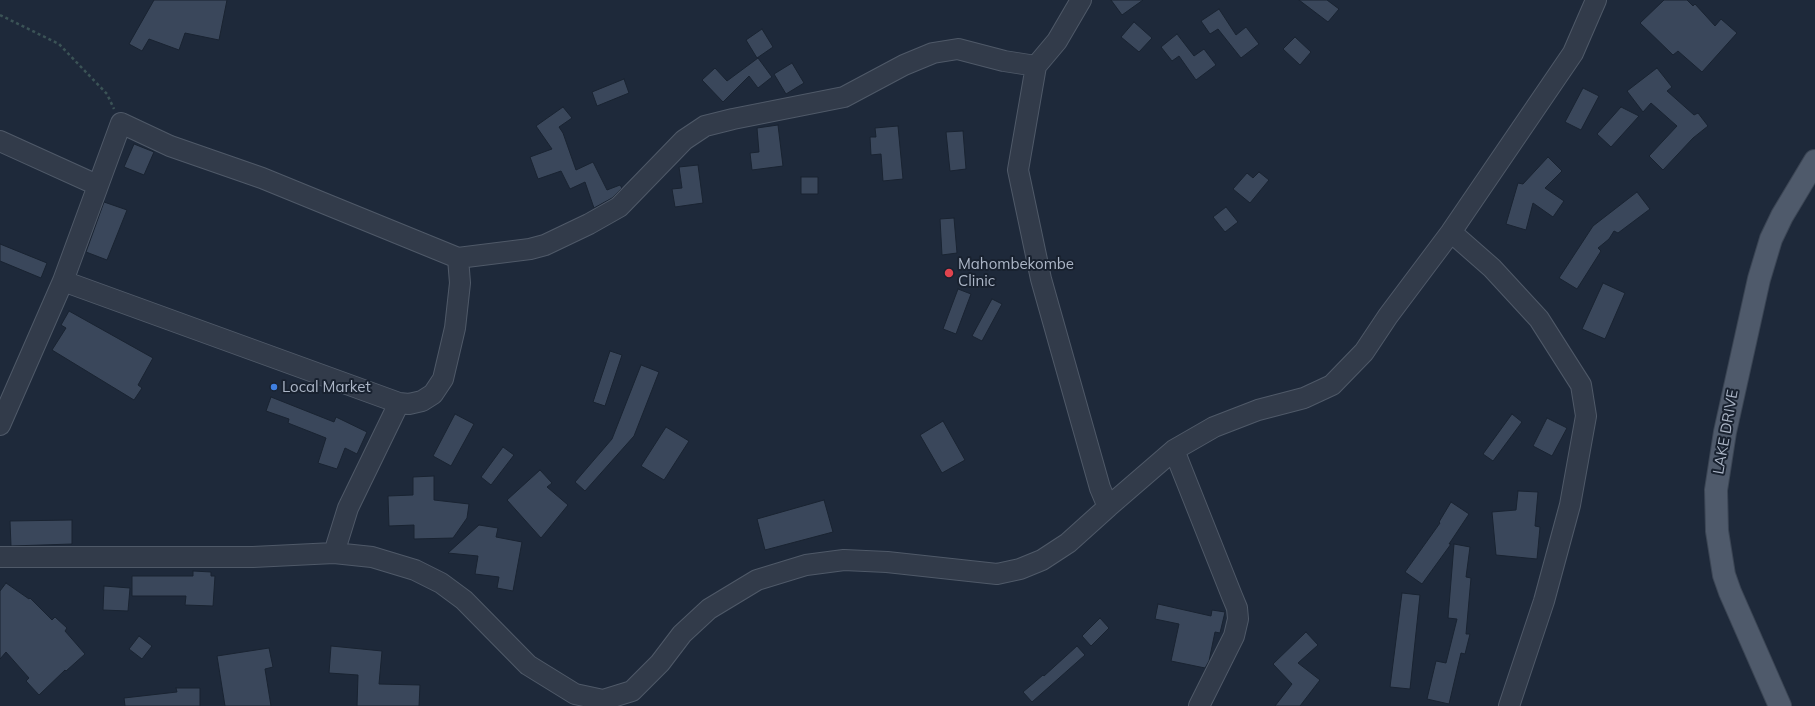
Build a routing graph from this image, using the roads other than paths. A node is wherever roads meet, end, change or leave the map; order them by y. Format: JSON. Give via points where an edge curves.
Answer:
{"nodes":[{"id":1,"x":1081,"y":0,"type":"edge"},
{"id":2,"x":1596,"y":0,"type":"edge"},
{"id":3,"x":1036,"y":66,"type":"junction"},
{"id":4,"x":0,"y":141,"type":"edge"},
{"id":5,"x":1815,"y":161,"type":"edge"},
{"id":6,"x":97,"y":185,"type":"junction"},
{"id":7,"x":1451,"y":232,"type":"junction"},
{"id":8,"x":458,"y":258,"type":"junction"},
{"id":9,"x":63,"y":281,"type":"junction"},
{"id":10,"x":398,"y":403,"type":"junction"},
{"id":11,"x":0,"y":425,"type":"edge"},
{"id":12,"x":1174,"y":450,"type":"junction"},
{"id":13,"x":1108,"y":507,"type":"junction"},
{"id":14,"x":334,"y":553,"type":"junction"},
{"id":15,"x":0,"y":556,"type":"edge"},
{"id":16,"x":1199,"y":706,"type":"edge"},
{"id":17,"x":1510,"y":706,"type":"edge"},
{"id":18,"x":1780,"y":706,"type":"edge"}],
"edges":[{"from":1,"to":3,"type":"street","via":[[1057,40]]},
{"from":2,"to":7,"type":"street","via":[[1574,53]]},
{"from":3,"to":8,"type":"street","via":[[958,49],[933,53],[904,65],[844,97],[705,126],[684,140],[619,206],[589,224],[530,249]]},
{"from":3,"to":13,"type":"street","via":[[1018,170],[1041,279],[1100,488]]},
{"from":4,"to":6,"type":"street"},
{"from":5,"to":18,"type":"main road","name":"LAKE DRIVE","via":[[1782,216],[1771,240],[1759,279],[1725,432],[1716,490],[1717,531],[1724,575]]},
{"from":6,"to":8,"type":"street","via":[[121,123],[170,146],[262,178]]},
{"from":6,"to":9,"type":"street"},
{"from":7,"to":12,"type":"street","via":[[1364,352],[1332,384],[1304,398],[1258,410],[1214,427]]},
{"from":7,"to":17,"type":"street","via":[[1492,268],[1540,319],[1581,384],[1586,416],[1570,505],[1546,594]]},
{"from":8,"to":10,"type":"street","via":[[460,283],[455,328],[443,379],[433,394],[422,401]]},
{"from":9,"to":10,"type":"street"},
{"from":9,"to":11,"type":"street"},
{"from":10,"to":14,"type":"street","via":[[348,508]]},
{"from":12,"to":13,"type":"street"},
{"from":12,"to":16,"type":"street","via":[[1237,608],[1238,620],[1234,636]]},
{"from":13,"to":14,"type":"street","via":[[1068,542],[1042,560],[1020,569],[997,574],[844,560],[806,565],[756,580],[709,609],[682,634],[660,663],[632,691],[602,700],[575,694],[528,665],[464,600],[441,583],[415,570],[372,558]]},
{"from":14,"to":15,"type":"street","via":[[253,557]]}]}
